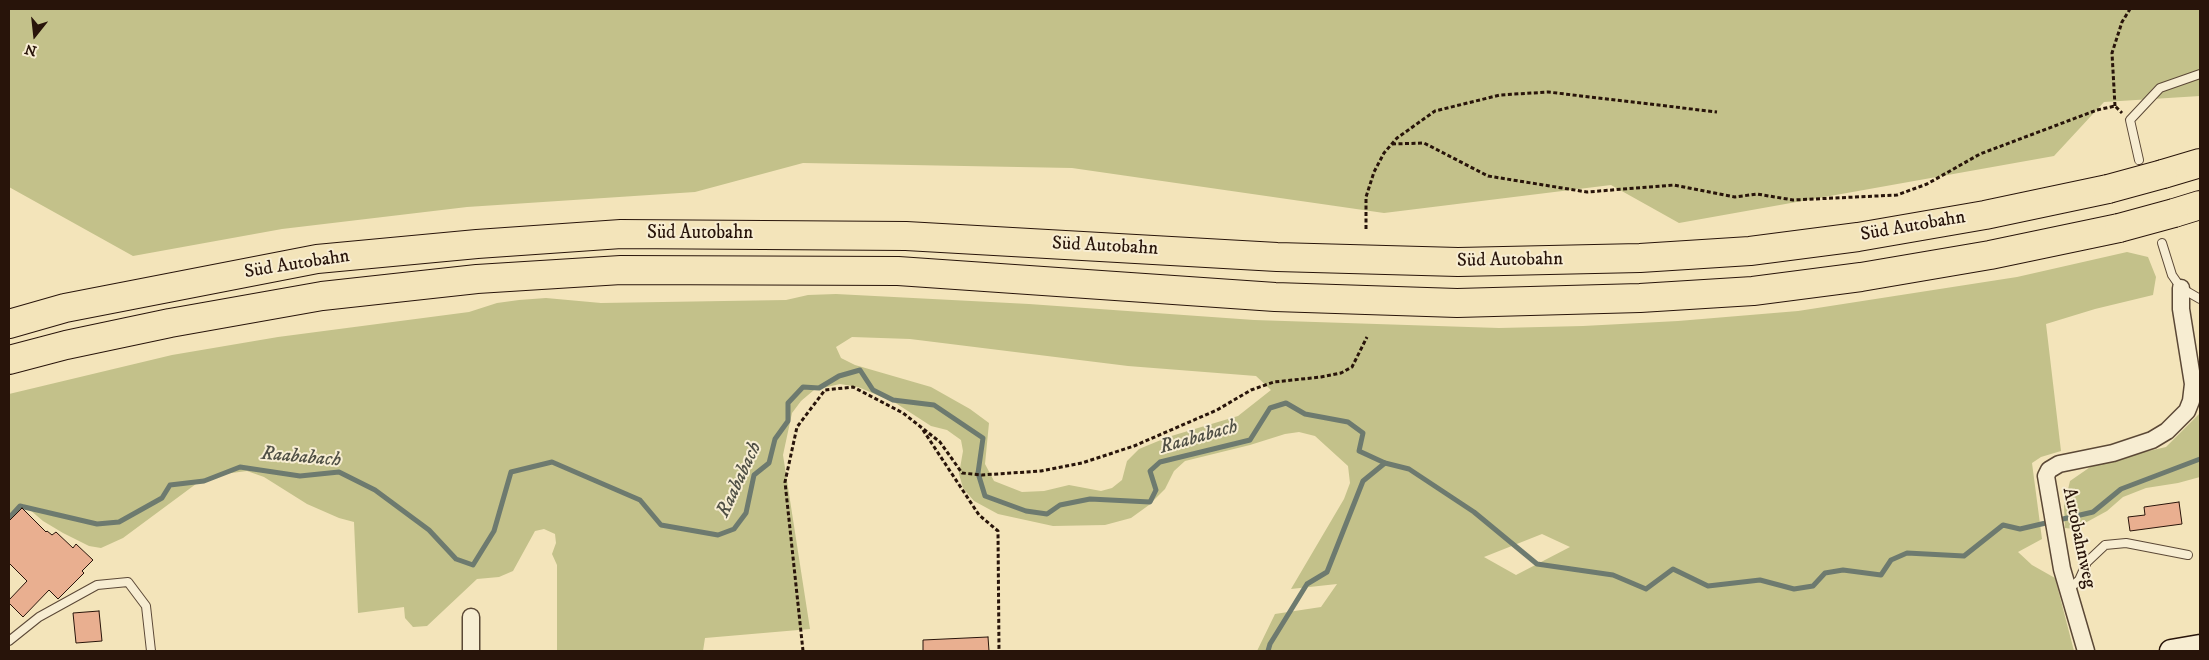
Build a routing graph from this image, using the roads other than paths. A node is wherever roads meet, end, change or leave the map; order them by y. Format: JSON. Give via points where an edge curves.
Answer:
{"nodes":[{"id":1,"x":2200,"y":74,"type":"edge"},
{"id":2,"x":2139,"y":160,"type":"dead end"},
{"id":3,"x":2200,"y":163,"type":"edge"},
{"id":4,"x":2200,"y":205,"type":"edge"},
{"id":5,"x":2162,"y":243,"type":"dead end"},
{"id":6,"x":2181,"y":288,"type":"junction"},
{"id":7,"x":2200,"y":299,"type":"edge"},
{"id":8,"x":9,"y":324,"type":"edge"},
{"id":9,"x":9,"y":360,"type":"edge"},
{"id":10,"x":2188,"y":555,"type":"dead end"},
{"id":11,"x":2068,"y":590,"type":"junction"},
{"id":12,"x":471,"y":616,"type":"dead end"},
{"id":13,"x":9,"y":640,"type":"edge"},
{"id":14,"x":2200,"y":646,"type":"edge"},
{"id":15,"x":151,"y":651,"type":"edge"},
{"id":16,"x":471,"y":651,"type":"edge"},
{"id":17,"x":2086,"y":651,"type":"edge"},
{"id":18,"x":2171,"y":651,"type":"edge"}],
"edges":[{"from":1,"to":2,"type":"lane","via":[[2160,88],[2130,120]]},
{"from":3,"to":8,"type":"highway","name":"Süd Autobahn","bridge":true,"via":[[2108,189],[1985,215],[1858,237],[1750,251],[1640,258],[1458,262],[1277,257],[906,236],[621,234],[317,259],[74,306]]},
{"from":4,"to":9,"type":"highway","name":"Süd Autobahn","bridge":true,"via":[[2119,228],[1990,255],[1753,291],[1458,303],[1275,297],[898,271],[621,270],[477,279],[322,296],[170,323]]},
{"from":5,"to":6,"type":"lane","via":[[2172,275]]},
{"from":6,"to":7,"type":"lane"},
{"from":6,"to":11,"type":"street","name":"Autobahnweg","via":[[2193,384],[2187,411],[2167,431],[2152,440],[2113,453],[2066,461],[2052,467],[2046,476]]},
{"from":10,"to":11,"type":"lane","via":[[2126,543],[2105,545],[2087,562],[2079,580]]},
{"from":11,"to":17,"type":"street","name":"Autobahnweg"},
{"from":12,"to":16,"type":"street"},
{"from":13,"to":15,"type":"lane","via":[[38,617],[97,585],[128,582],[146,606]]},
{"from":14,"to":18,"type":"main road"}]}
